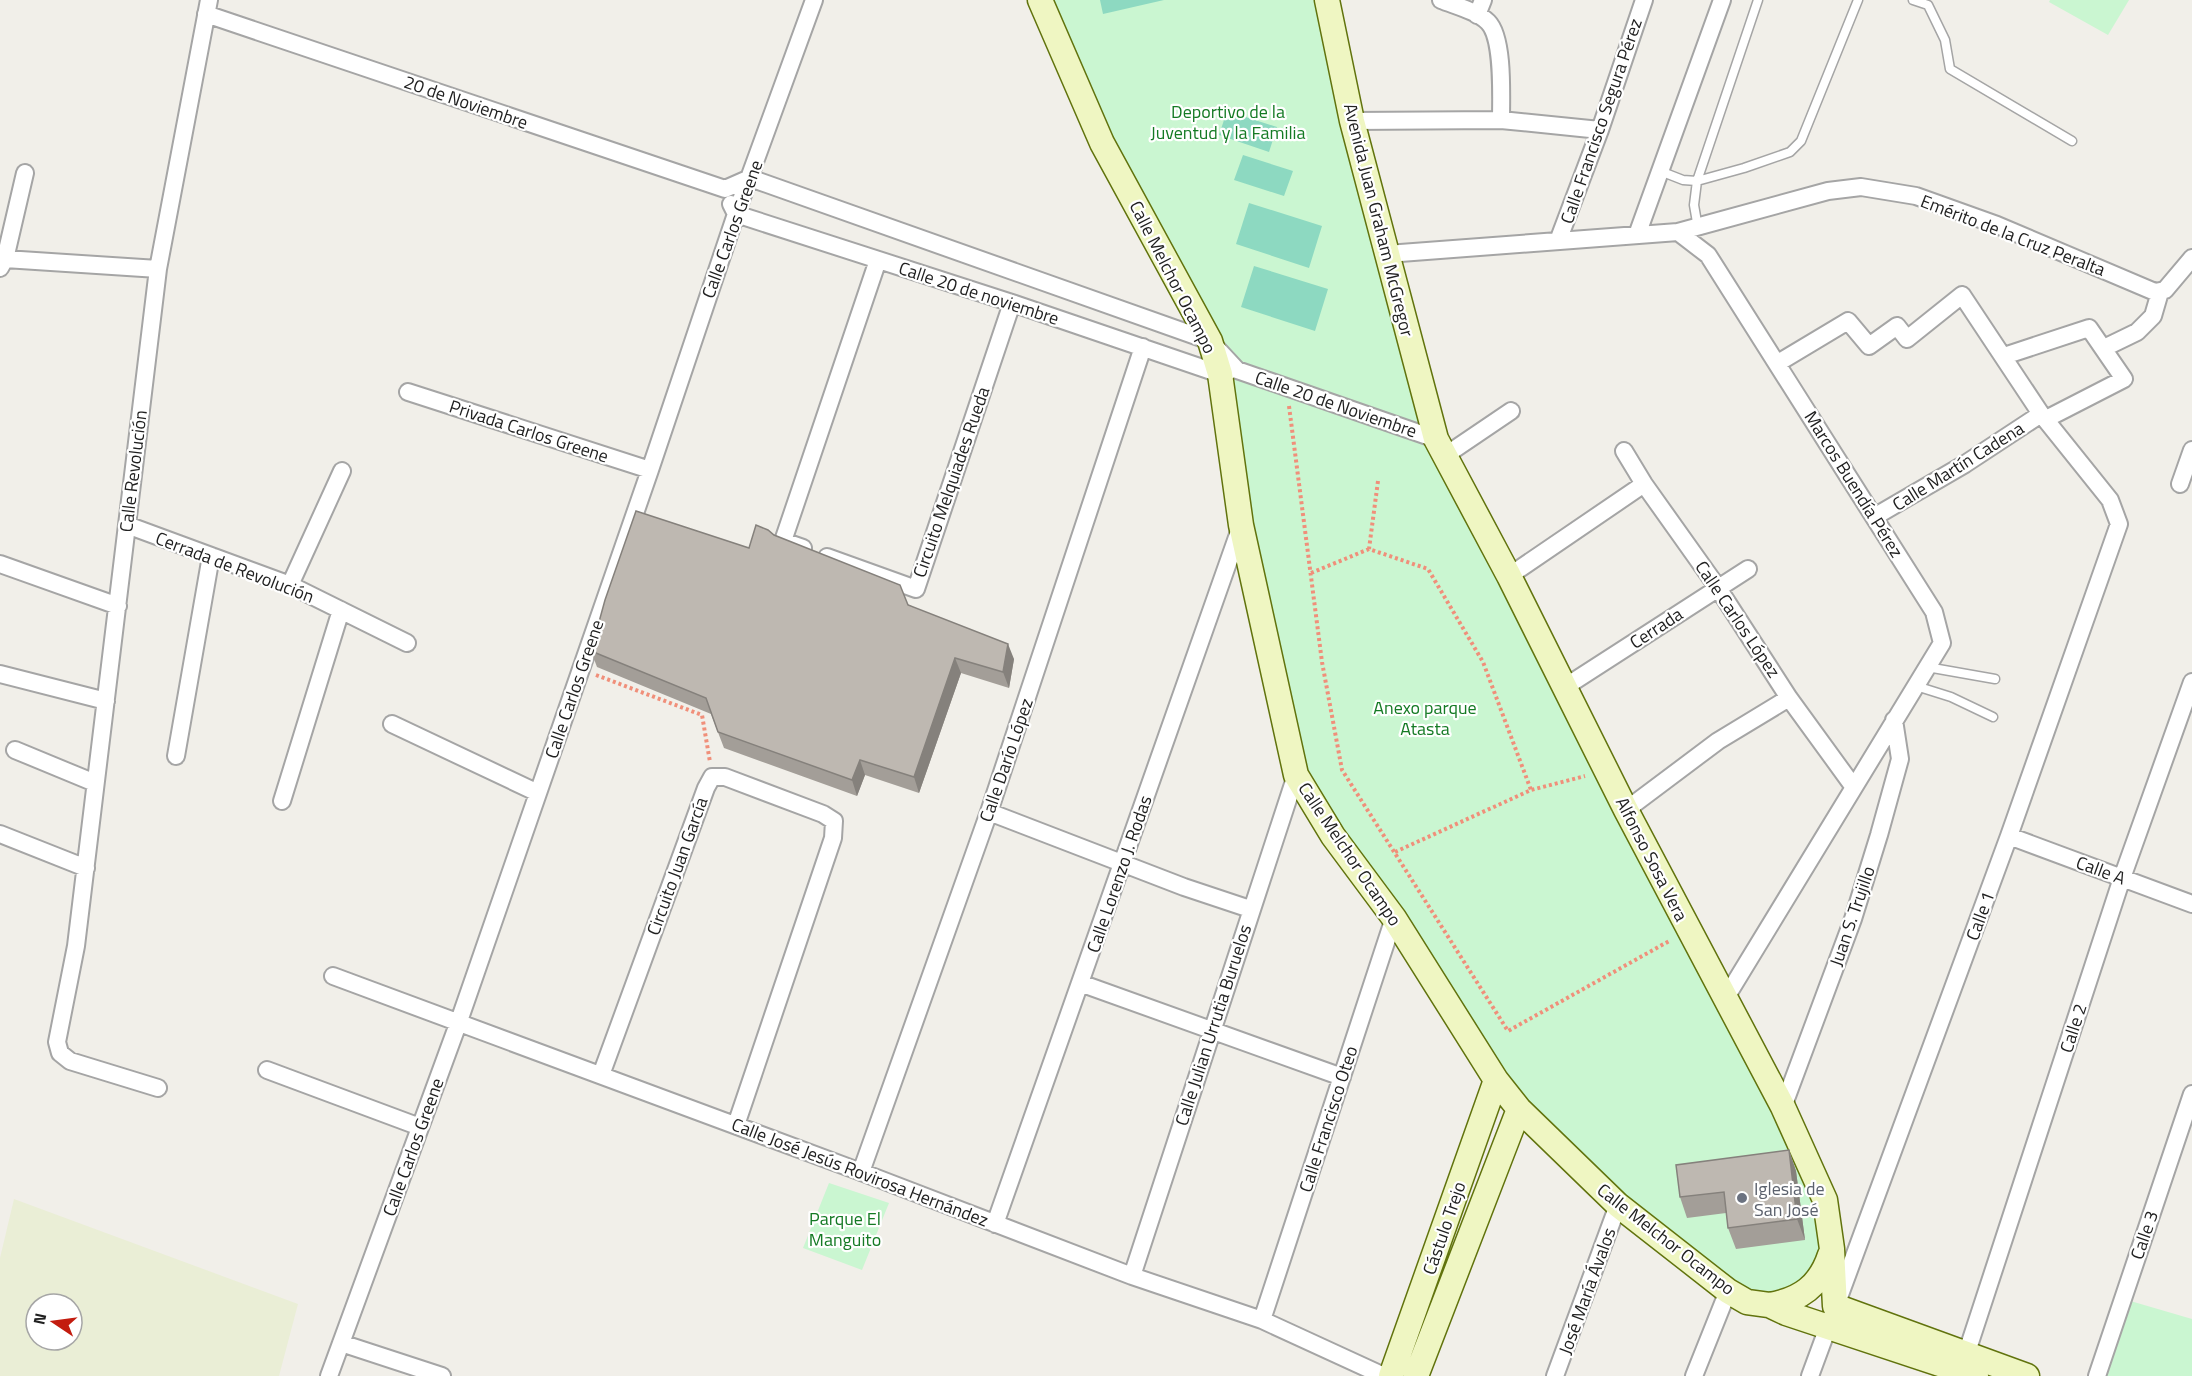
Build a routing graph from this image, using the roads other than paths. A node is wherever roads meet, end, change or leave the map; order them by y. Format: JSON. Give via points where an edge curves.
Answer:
{"nodes":[{"id":1,"x":814,"y":0,"type":"edge"},
{"id":2,"x":1040,"y":0,"type":"edge"},
{"id":3,"x":1327,"y":0,"type":"edge"},
{"id":4,"x":1441,"y":0,"type":"edge"},
{"id":5,"x":1644,"y":0,"type":"edge"},
{"id":6,"x":1722,"y":0,"type":"edge"},
{"id":7,"x":1758,"y":0,"type":"edge"},
{"id":8,"x":1858,"y":0,"type":"edge"},
{"id":9,"x":1913,"y":0,"type":"edge"},
{"id":10,"x":208,"y":7,"type":"edge"},
{"id":11,"x":1480,"y":7,"type":"edge"},
{"id":12,"x":1501,"y":120,"type":"junction"},
{"id":13,"x":1353,"y":121,"type":"junction"},
{"id":14,"x":1600,"y":130,"type":"junction"},
{"id":15,"x":2072,"y":141,"type":"dead end"},
{"id":16,"x":1660,"y":171,"type":"junction"},
{"id":17,"x":25,"y":173,"type":"dead end"},
{"id":18,"x":750,"y":178,"type":"junction"},
{"id":19,"x":1697,"y":181,"type":"junction"},
{"id":20,"x":725,"y":189,"type":"junction"},
{"id":21,"x":736,"y":214,"type":"junction"},
{"id":22,"x":1698,"y":228,"type":"junction"},
{"id":23,"x":1678,"y":232,"type":"junction"},
{"id":24,"x":1637,"y":235,"type":"junction"},
{"id":25,"x":1558,"y":242,"type":"junction"},
{"id":26,"x":1387,"y":254,"type":"junction"},
{"id":27,"x":2192,"y":258,"type":"edge"},
{"id":28,"x":878,"y":260,"type":"junction"},
{"id":29,"x":3,"y":264,"type":"edge"},
{"id":30,"x":158,"y":269,"type":"junction"},
{"id":31,"x":2160,"y":292,"type":"junction"},
{"id":32,"x":1012,"y":303,"type":"junction"},
{"id":33,"x":1210,"y":341,"type":"junction"},
{"id":34,"x":1143,"y":347,"type":"junction"},
{"id":35,"x":2104,"y":348,"type":"junction"},
{"id":36,"x":2004,"y":356,"type":"junction"},
{"id":37,"x":1778,"y":363,"type":"junction"},
{"id":38,"x":1228,"y":372,"type":"junction"},
{"id":39,"x":408,"y":392,"type":"dead end"},
{"id":40,"x":1511,"y":411,"type":"dead end"},
{"id":41,"x":2044,"y":417,"type":"junction"},
{"id":42,"x":1441,"y":447,"type":"junction"},
{"id":43,"x":2192,"y":450,"type":"edge"},
{"id":44,"x":1623,"y":451,"type":"dead end"},
{"id":45,"x":650,"y":470,"type":"junction"},
{"id":46,"x":342,"y":471,"type":"dead end"},
{"id":47,"x":1644,"y":484,"type":"junction"},
{"id":48,"x":2180,"y":484,"type":"dead end"},
{"id":49,"x":1874,"y":517,"type":"junction"},
{"id":50,"x":127,"y":525,"type":"junction"},
{"id":51,"x":1241,"y":525,"type":"junction"},
{"id":52,"x":211,"y":556,"type":"junction"},
{"id":53,"x":0,"y":564,"type":"edge"},
{"id":54,"x":1748,"y":569,"type":"dead end"},
{"id":55,"x":1509,"y":576,"type":"junction"},
{"id":56,"x":290,"y":585,"type":"junction"},
{"id":57,"x":1718,"y":588,"type":"junction"},
{"id":58,"x":118,"y":606,"type":"junction"},
{"id":59,"x":341,"y":610,"type":"junction"},
{"id":60,"x":406,"y":643,"type":"dead end"},
{"id":61,"x":1928,"y":667,"type":"junction"},
{"id":62,"x":0,"y":674,"type":"edge"},
{"id":63,"x":1995,"y":679,"type":"dead end"},
{"id":64,"x":2192,"y":682,"type":"edge"},
{"id":65,"x":1916,"y":686,"type":"junction"},
{"id":66,"x":1565,"y":687,"type":"junction"},
{"id":67,"x":1789,"y":698,"type":"junction"},
{"id":68,"x":106,"y":701,"type":"junction"},
{"id":69,"x":1993,"y":717,"type":"dead end"},
{"id":70,"x":1894,"y":720,"type":"junction"},
{"id":71,"x":392,"y":724,"type":"dead end"},
{"id":72,"x":15,"y":750,"type":"dead end"},
{"id":73,"x":177,"y":756,"type":"dead end"},
{"id":74,"x":1296,"y":775,"type":"junction"},
{"id":75,"x":96,"y":783,"type":"junction"},
{"id":76,"x":1853,"y":786,"type":"junction"},
{"id":77,"x":538,"y":793,"type":"junction"},
{"id":78,"x":282,"y":801,"type":"dead end"},
{"id":79,"x":1626,"y":810,"type":"junction"},
{"id":80,"x":989,"y":812,"type":"junction"},
{"id":81,"x":0,"y":834,"type":"edge"},
{"id":82,"x":2009,"y":836,"type":"junction"},
{"id":83,"x":1123,"y":863,"type":"junction"},
{"id":84,"x":86,"y":868,"type":"junction"},
{"id":85,"x":2122,"y":878,"type":"junction"},
{"id":86,"x":2192,"y":904,"type":"edge"},
{"id":87,"x":1251,"y":909,"type":"junction"},
{"id":88,"x":1394,"y":918,"type":"junction"},
{"id":89,"x":333,"y":976,"type":"dead end"},
{"id":90,"x":1080,"y":983,"type":"junction"},
{"id":91,"x":1725,"y":999,"type":"junction"},
{"id":92,"x":458,"y":1024,"type":"junction"},
{"id":93,"x":1211,"y":1030,"type":"junction"},
{"id":94,"x":267,"y":1070,"type":"dead end"},
{"id":95,"x":601,"y":1075,"type":"junction"},
{"id":96,"x":1342,"y":1077,"type":"junction"},
{"id":97,"x":1496,"y":1080,"type":"junction"},
{"id":98,"x":158,"y":1088,"type":"dead end"},
{"id":99,"x":2192,"y":1094,"type":"edge"},
{"id":100,"x":1782,"y":1107,"type":"junction"},
{"id":101,"x":1519,"y":1109,"type":"junction"},
{"id":102,"x":736,"y":1125,"type":"junction"},
{"id":103,"x":420,"y":1127,"type":"junction"},
{"id":104,"x":861,"y":1172,"type":"junction"},
{"id":105,"x":1618,"y":1205,"type":"junction"},
{"id":106,"x":995,"y":1224,"type":"junction"},
{"id":107,"x":1832,"y":1249,"type":"junction"},
{"id":108,"x":1132,"y":1276,"type":"junction"},
{"id":109,"x":1728,"y":1291,"type":"junction"},
{"id":110,"x":1769,"y":1305,"type":"junction"},
{"id":111,"x":1832,"y":1308,"type":"junction"},
{"id":112,"x":1262,"y":1320,"type":"junction"},
{"id":113,"x":341,"y":1343,"type":"junction"},
{"id":114,"x":1966,"y":1370,"type":"edge"},
{"id":115,"x":1698,"y":1375,"type":"edge"},
{"id":116,"x":329,"y":1376,"type":"edge"},
{"id":117,"x":442,"y":1376,"type":"edge"},
{"id":118,"x":1384,"y":1376,"type":"edge"},
{"id":119,"x":1391,"y":1376,"type":"edge"},
{"id":120,"x":1416,"y":1376,"type":"edge"},
{"id":121,"x":1556,"y":1376,"type":"edge"},
{"id":122,"x":1810,"y":1376,"type":"edge"},
{"id":123,"x":2027,"y":1376,"type":"edge"},
{"id":124,"x":2097,"y":1376,"type":"edge"}],
"edges":[{"from":1,"to":18,"type":"street","name":"Calle Carlos Greene"},
{"from":2,"to":33,"type":"street","name":"Calle Melchor Ocampo","via":[[1102,143]]},
{"from":3,"to":13,"type":"street","name":"Avenida Juan Graham McGregor"},
{"from":4,"to":11,"type":"street"},
{"from":5,"to":14,"type":"street","name":"Calle Francisco Segura Pérez"},
{"from":6,"to":16,"type":"street"},
{"from":7,"to":19,"type":"lane"},
{"from":8,"to":19,"type":"lane","via":[[1801,141],[1790,152]]},
{"from":9,"to":15,"type":"lane","via":[[1928,4],[1944,40],[1950,69]]},
{"from":10,"to":20,"type":"street","name":"20 de Noviembre"},
{"from":10,"to":30,"type":"street","name":"Calle Revolución"},
{"from":11,"to":12,"type":"street","via":[[1501,58]]},
{"from":12,"to":13,"type":"street"},
{"from":12,"to":14,"type":"street"},
{"from":13,"to":26,"type":"street","name":"Avenida Juan Graham McGregor"},
{"from":14,"to":25,"type":"street","name":"Calle Francisco Segura Pérez"},
{"from":16,"to":19,"type":"lane"},
{"from":16,"to":24,"type":"street"},
{"from":17,"to":29,"type":"street"},
{"from":18,"to":20,"type":"street"},
{"from":18,"to":21,"type":"street","name":"Calle Carlos Greene"},
{"from":18,"to":33,"type":"street","name":"Calle 20 de noviembre"},
{"from":19,"to":22,"type":"lane","via":[[1694,205]]},
{"from":20,"to":21,"type":"street"},
{"from":21,"to":28,"type":"street","name":"Calle 20 de noviembre"},
{"from":21,"to":45,"type":"street","name":"Calle Carlos Greene"},
{"from":22,"to":23,"type":"street","name":"Emérito de la Cruz Peralta"},
{"from":22,"to":31,"type":"street","name":"Emérito de la Cruz Peralta","via":[[1828,191],[1861,186],[1916,196]]},
{"from":23,"to":24,"type":"street"},
{"from":23,"to":37,"type":"street","name":"Marcos Buendía Pérez","via":[[1708,255]]},
{"from":24,"to":25,"type":"street"},
{"from":25,"to":26,"type":"street"},
{"from":26,"to":42,"type":"street","name":"Avenida Juan Graham McGregor"},
{"from":27,"to":31,"type":"street"},
{"from":28,"to":32,"type":"street","name":"Calle 20 de noviembre"},
{"from":28,"to":32,"type":"street","name":"Circuito Melquiades Rueda","via":[[783,541],[916,589]]},
{"from":29,"to":30,"type":"street"},
{"from":30,"to":50,"type":"street","name":"Calle Revolución"},
{"from":31,"to":35,"type":"street","via":[[2153,316],[2137,332]]},
{"from":32,"to":34,"type":"street","name":"Calle 20 de noviembre"},
{"from":33,"to":38,"type":"street","name":"Calle Melchor Ocampo"},
{"from":34,"to":38,"type":"street","name":"Calle 20 de noviembre"},
{"from":34,"to":80,"type":"street","name":"Calle Darío López"},
{"from":35,"to":36,"type":"street","via":[[2090,328]]},
{"from":35,"to":41,"type":"street","name":"Calle Martín Cadena","via":[[2124,380]]},
{"from":36,"to":37,"type":"street","via":[[1962,295],[1907,339],[1897,326],[1869,346],[1848,321]]},
{"from":36,"to":41,"type":"street"},
{"from":37,"to":49,"type":"street","name":"Marcos Buendía Pérez"},
{"from":38,"to":42,"type":"street","name":"Calle 20 de Noviembre","via":[[1286,388]]},
{"from":38,"to":51,"type":"street","name":"Calle Melchor Ocampo"},
{"from":39,"to":45,"type":"street","name":"Privada Carlos Greene"},
{"from":40,"to":42,"type":"street"},
{"from":41,"to":49,"type":"street","name":"Calle Martín Cadena"},
{"from":41,"to":82,"type":"street","name":"Calle 1","via":[[2110,500],[2119,524]]},
{"from":42,"to":55,"type":"street","name":"Alfonso Sosa Vera"},
{"from":43,"to":48,"type":"street"},
{"from":44,"to":47,"type":"street","name":"Calle Carlos López"},
{"from":45,"to":77,"type":"street","name":"Calle Carlos Greene"},
{"from":46,"to":56,"type":"street"},
{"from":47,"to":55,"type":"street"},
{"from":47,"to":57,"type":"street","name":"Calle Carlos López"},
{"from":49,"to":61,"type":"street","name":"Marcos Buendía Pérez","via":[[1934,612],[1942,643]]},
{"from":50,"to":52,"type":"street","name":"Cerrada de Revolución"},
{"from":50,"to":58,"type":"street","name":"Calle Revolución"},
{"from":51,"to":74,"type":"street","name":"Calle Melchor Ocampo"},
{"from":51,"to":83,"type":"street","name":"Calle Lorenzo J. Rodas"},
{"from":52,"to":56,"type":"street","name":"Cerrada de Revolución"},
{"from":52,"to":73,"type":"street"},
{"from":53,"to":58,"type":"street"},
{"from":54,"to":57,"type":"street","name":"Cerrada"},
{"from":55,"to":66,"type":"street","name":"Alfonso Sosa Vera"},
{"from":56,"to":59,"type":"street","name":"Cerrada de Revolución"},
{"from":57,"to":66,"type":"street","name":"Cerrada"},
{"from":57,"to":67,"type":"street","name":"Calle Carlos López"},
{"from":58,"to":68,"type":"street","name":"Calle Revolución"},
{"from":59,"to":60,"type":"street","name":"Cerrada de Revolución"},
{"from":59,"to":78,"type":"street"},
{"from":61,"to":63,"type":"lane"},
{"from":61,"to":65,"type":"street","name":"Marcos Buendía Pérez"},
{"from":62,"to":68,"type":"street"},
{"from":64,"to":85,"type":"street","name":"Calle 2"},
{"from":65,"to":69,"type":"lane"},
{"from":65,"to":70,"type":"street","name":"Marcos Buendía Pérez"},
{"from":66,"to":79,"type":"street","name":"Alfonso Sosa Vera"},
{"from":67,"to":76,"type":"street","name":"Calle Carlos López"},
{"from":67,"to":79,"type":"street","via":[[1718,741]]},
{"from":68,"to":75,"type":"street","name":"Calle Revolución"},
{"from":70,"to":76,"type":"street","name":"Marcos Buendía Pérez"},
{"from":70,"to":100,"type":"street","name":"Juan S. Trujillo","via":[[1900,759],[1879,835],[1845,941]]},
{"from":71,"to":77,"type":"street"},
{"from":72,"to":75,"type":"street"},
{"from":74,"to":87,"type":"street","name":"Calle Julian Urrutia Buruelos"},
{"from":74,"to":88,"type":"street","name":"Calle Melchor Ocampo","via":[[1333,836]]},
{"from":75,"to":84,"type":"street","name":"Calle Revolución"},
{"from":76,"to":91,"type":"street","name":"Marcos Buendía Pérez"},
{"from":77,"to":92,"type":"street","name":"Calle Carlos Greene"},
{"from":79,"to":91,"type":"street","name":"Alfonso Sosa Vera"},
{"from":80,"to":83,"type":"street"},
{"from":80,"to":104,"type":"street","name":"Calle Darío López"},
{"from":81,"to":84,"type":"street"},
{"from":82,"to":85,"type":"street","name":"Calle A"},
{"from":82,"to":111,"type":"street","name":"Calle 1"},
{"from":83,"to":87,"type":"street"},
{"from":83,"to":90,"type":"street","name":"Calle Lorenzo J. Rodas"},
{"from":84,"to":98,"type":"street","name":"Calle Revolución","via":[[57,1042],[60,1053],[70,1061]]},
{"from":85,"to":86,"type":"street","name":"Calle A"},
{"from":85,"to":114,"type":"street","name":"Calle 2"},
{"from":87,"to":93,"type":"street","name":"Calle Julian Urrutia Buruelos"},
{"from":88,"to":96,"type":"street","name":"Calle Francisco Oteo"},
{"from":88,"to":97,"type":"street","name":"Calle Melchor Ocampo"},
{"from":89,"to":92,"type":"street","name":"Calle José Jesús Rovirosa Hernández"},
{"from":90,"to":93,"type":"street"},
{"from":90,"to":106,"type":"street","name":"Calle Lorenzo J. Rodas"},
{"from":91,"to":100,"type":"street","name":"Alfonso Sosa Vera"},
{"from":92,"to":95,"type":"street","name":"Calle José Jesús Rovirosa Hernández"},
{"from":92,"to":103,"type":"street","name":"Calle Carlos Greene"},
{"from":93,"to":96,"type":"street"},
{"from":93,"to":108,"type":"street","name":"Calle Julian Urrutia Buruelos"},
{"from":94,"to":103,"type":"street"},
{"from":95,"to":102,"type":"street","name":"Calle José Jesús Rovirosa Hernández"},
{"from":95,"to":102,"type":"street","name":"Circuito Juan García","via":[[706,788],[712,777],[725,777],[834,821],[833,838]]},
{"from":96,"to":112,"type":"street","name":"Calle Francisco Oteo"},
{"from":97,"to":101,"type":"street","name":"Calle Melchor Ocampo"},
{"from":97,"to":119,"type":"street","name":"Cástulo Trejo"},
{"from":99,"to":124,"type":"street","name":"Calle 3"},
{"from":100,"to":107,"type":"street","name":"Alfonso Sosa Vera","via":[[1825,1200]]},
{"from":101,"to":105,"type":"street","name":"Calle Melchor Ocampo"},
{"from":101,"to":120,"type":"street","name":"Cástulo Trejo"},
{"from":102,"to":104,"type":"street","name":"Calle José Jesús Rovirosa Hernández"},
{"from":103,"to":113,"type":"street","name":"Calle Carlos Greene"},
{"from":104,"to":106,"type":"street","name":"Calle José Jesús Rovirosa Hernández"},
{"from":105,"to":109,"type":"street","name":"Calle Melchor Ocampo"},
{"from":105,"to":121,"type":"street","name":"José María Ávalos"},
{"from":106,"to":108,"type":"street","name":"Calle José Jesús Rovirosa Hernández"},
{"from":107,"to":110,"type":"street","via":[[1824,1271],[1811,1287],[1788,1302]]},
{"from":107,"to":111,"type":"street","name":"Alfonso Sosa Vera"},
{"from":108,"to":112,"type":"street","name":"Calle José Jesús Rovirosa Hernández"},
{"from":109,"to":110,"type":"street","name":"Calle Melchor Ocampo","via":[[1747,1302]]},
{"from":109,"to":115,"type":"street"},
{"from":110,"to":111,"type":"street","name":"Calle Melchor Ocampo","via":[[1786,1313]]},
{"from":111,"to":114,"type":"street","name":"Calle Melchor Ocampo"},
{"from":111,"to":122,"type":"street","name":"Calle 1"},
{"from":112,"to":118,"type":"street","name":"Calle José Jesús Rovirosa Hernández"},
{"from":113,"to":116,"type":"street","name":"Calle Carlos Greene"},
{"from":113,"to":117,"type":"street"},
{"from":114,"to":123,"type":"street","name":"Calle Melchor Ocampo"}]}
